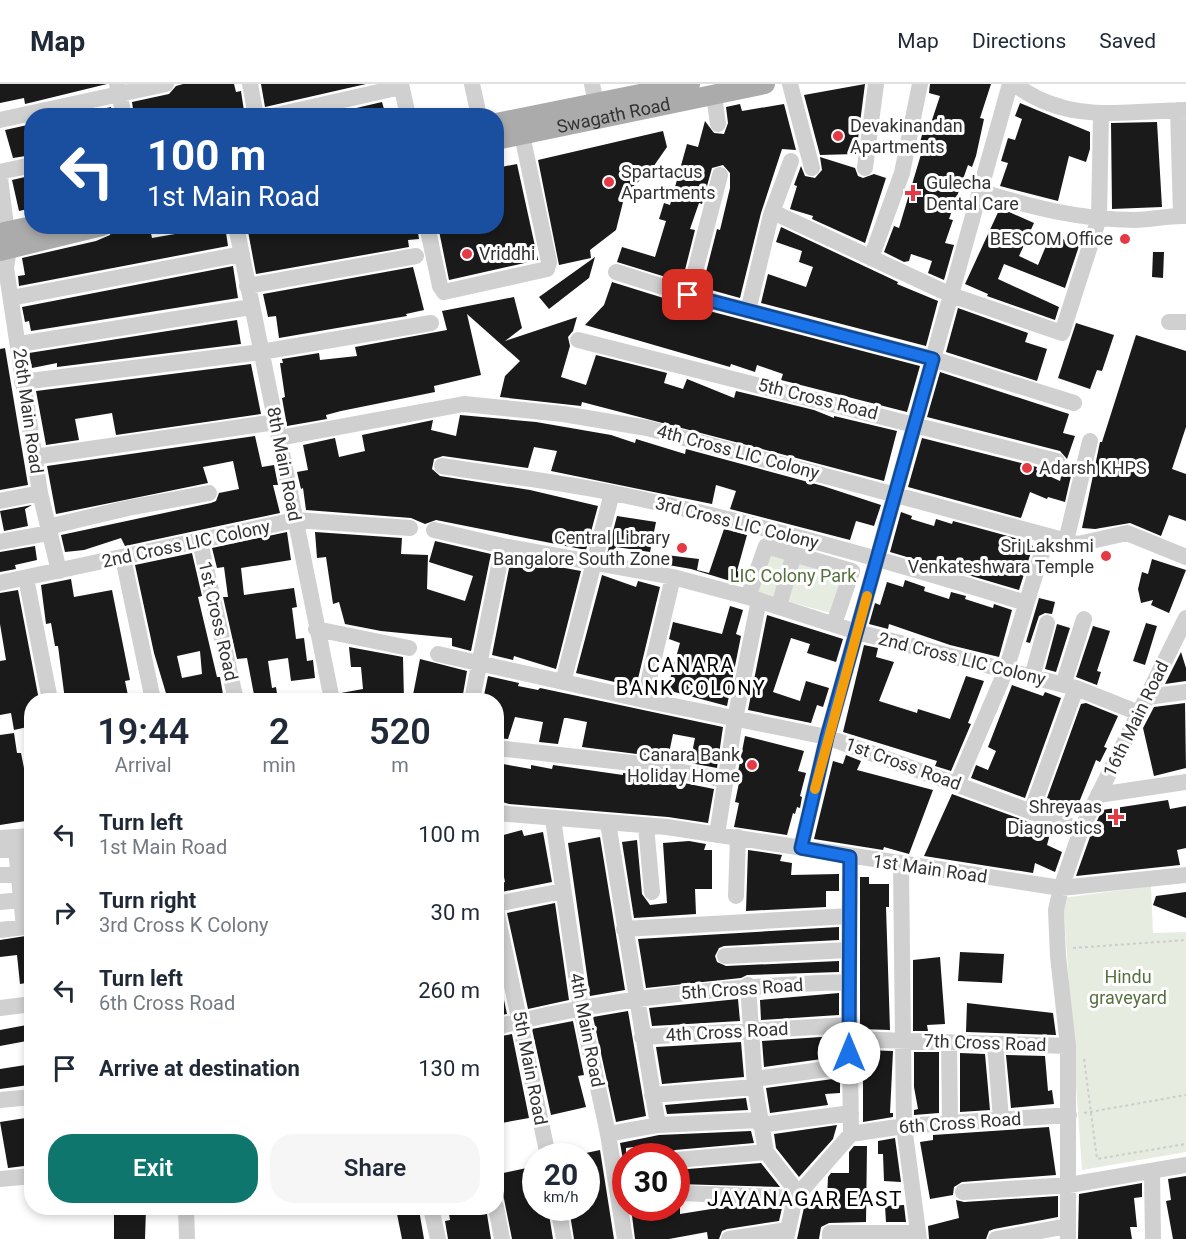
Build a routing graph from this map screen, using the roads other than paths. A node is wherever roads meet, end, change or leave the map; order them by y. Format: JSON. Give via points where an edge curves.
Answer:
{"nodes":[{"id":1,"x":166,"y":84,"type":"edge"},
{"id":2,"x":250,"y":84,"type":"edge"},
{"id":3,"x":472,"y":84,"type":"edge"},
{"id":4,"x":690,"y":84,"type":"edge"},
{"id":5,"x":765,"y":84,"type":"edge"},
{"id":6,"x":790,"y":84,"type":"edge"},
{"id":7,"x":876,"y":84,"type":"edge"},
{"id":8,"x":920,"y":84,"type":"edge"},
{"id":9,"x":1010,"y":84,"type":"edge"},
{"id":10,"x":1014,"y":84,"type":"edge"},
{"id":11,"x":401,"y":85,"type":"edge"},
{"id":12,"x":647,"y":88,"type":"edge"},
{"id":13,"x":118,"y":89,"type":"edge"},
{"id":14,"x":594,"y":93,"type":"edge"},
{"id":15,"x":714,"y":94,"type":"junction"},
{"id":16,"x":46,"y":108,"type":"edge"},
{"id":17,"x":122,"y":108,"type":"edge"},
{"id":18,"x":254,"y":108,"type":"edge"},
{"id":19,"x":305,"y":108,"type":"edge"},
{"id":20,"x":406,"y":108,"type":"edge"},
{"id":21,"x":477,"y":108,"type":"edge"},
{"id":22,"x":1182,"y":110,"type":"edge"},
{"id":23,"x":24,"y":114,"type":"edge"},
{"id":24,"x":1101,"y":115,"type":"junction"},
{"id":25,"x":0,"y":120,"type":"edge"},
{"id":26,"x":504,"y":121,"type":"edge"},
{"id":27,"x":718,"y":124,"type":"dead end"},
{"id":28,"x":522,"y":135,"type":"junction"},
{"id":29,"x":504,"y":139,"type":"edge"},
{"id":30,"x":791,"y":160,"type":"dead end"},
{"id":31,"x":24,"y":167,"type":"edge"},
{"id":32,"x":812,"y":168,"type":"dead end"},
{"id":33,"x":865,"y":168,"type":"dead end"},
{"id":34,"x":0,"y":172,"type":"edge"},
{"id":35,"x":720,"y":175,"type":"dead end"},
{"id":36,"x":0,"y":178,"type":"edge"},
{"id":37,"x":980,"y":191,"type":"junction"},
{"id":38,"x":771,"y":215,"type":"junction"},
{"id":39,"x":1183,"y":216,"type":"edge"},
{"id":40,"x":1099,"y":218,"type":"junction"},
{"id":41,"x":24,"y":233,"type":"edge"},
{"id":42,"x":68,"y":234,"type":"edge"},
{"id":43,"x":238,"y":234,"type":"edge"},
{"id":44,"x":429,"y":234,"type":"edge"},
{"id":45,"x":4,"y":249,"type":"edge"},
{"id":46,"x":242,"y":254,"type":"junction"},
{"id":47,"x":416,"y":256,"type":"dead end"},
{"id":48,"x":871,"y":258,"type":"junction"},
{"id":49,"x":616,"y":272,"type":"dead end"},
{"id":50,"x":247,"y":286,"type":"junction"},
{"id":51,"x":688,"y":295,"type":"junction"},
{"id":52,"x":951,"y":295,"type":"junction"},
{"id":53,"x":7,"y":303,"type":"edge"},
{"id":54,"x":251,"y":307,"type":"junction"},
{"id":55,"x":748,"y":310,"type":"junction"},
{"id":56,"x":1169,"y":322,"type":"dead end"},
{"id":57,"x":1186,"y":322,"type":"edge"},
{"id":58,"x":431,"y":323,"type":"dead end"},
{"id":59,"x":578,"y":340,"type":"dead end"},
{"id":60,"x":19,"y":345,"type":"junction"},
{"id":61,"x":261,"y":352,"type":"junction"},
{"id":62,"x":933,"y":359,"type":"junction"},
{"id":63,"x":22,"y":382,"type":"junction"},
{"id":64,"x":1074,"y":403,"type":"dead end"},
{"id":65,"x":915,"y":423,"type":"junction"},
{"id":66,"x":278,"y":430,"type":"junction"},
{"id":67,"x":1090,"y":441,"type":"dead end"},
{"id":68,"x":34,"y":457,"type":"junction"},
{"id":69,"x":1057,"y":461,"type":"dead end"},
{"id":70,"x":442,"y":466,"type":"dead end"},
{"id":71,"x":40,"y":493,"type":"junction"},
{"id":72,"x":209,"y":493,"type":"dead end"},
{"id":73,"x":612,"y":493,"type":"junction"},
{"id":74,"x":896,"y":493,"type":"junction"},
{"id":75,"x":0,"y":501,"type":"edge"},
{"id":76,"x":295,"y":520,"type":"junction"},
{"id":77,"x":410,"y":528,"type":"dead end"},
{"id":78,"x":49,"y":530,"type":"junction"},
{"id":79,"x":434,"y":530,"type":"dead end"},
{"id":80,"x":1047,"y":536,"type":"junction"},
{"id":81,"x":812,"y":541,"type":"junction"},
{"id":82,"x":1066,"y":541,"type":"junction"},
{"id":83,"x":0,"y":542,"type":"edge"},
{"id":84,"x":200,"y":543,"type":"junction"},
{"id":85,"x":503,"y":546,"type":"junction"},
{"id":86,"x":801,"y":556,"type":"junction"},
{"id":87,"x":1186,"y":557,"type":"edge"},
{"id":88,"x":123,"y":558,"type":"junction"},
{"id":89,"x":878,"y":558,"type":"junction"},
{"id":90,"x":595,"y":564,"type":"junction"},
{"id":91,"x":58,"y":571,"type":"junction"},
{"id":92,"x":673,"y":577,"type":"junction"},
{"id":93,"x":26,"y":578,"type":"junction"},
{"id":94,"x":0,"y":583,"type":"edge"},
{"id":95,"x":754,"y":598,"type":"junction"},
{"id":96,"x":1026,"y":603,"type":"junction"},
{"id":97,"x":779,"y":606,"type":"junction"},
{"id":98,"x":1186,"y":618,"type":"edge"},
{"id":99,"x":1084,"y":619,"type":"dead end"},
{"id":100,"x":1047,"y":623,"type":"dead end"},
{"id":101,"x":834,"y":624,"type":"junction"},
{"id":102,"x":316,"y":629,"type":"junction"},
{"id":103,"x":857,"y":632,"type":"junction"},
{"id":104,"x":409,"y":648,"type":"dead end"},
{"id":105,"x":438,"y":654,"type":"dead end"},
{"id":106,"x":480,"y":663,"type":"junction"},
{"id":107,"x":1006,"y":670,"type":"junction"},
{"id":108,"x":1032,"y":677,"type":"junction"},
{"id":109,"x":563,"y":682,"type":"junction"},
{"id":110,"x":1070,"y":687,"type":"junction"},
{"id":111,"x":1186,"y":692,"type":"edge"},
{"id":112,"x":49,"y":693,"type":"edge"},
{"id":113,"x":152,"y":693,"type":"edge"},
{"id":114,"x":234,"y":693,"type":"edge"},
{"id":115,"x":330,"y":693,"type":"edge"},
{"id":116,"x":474,"y":693,"type":"edge"},
{"id":117,"x":1147,"y":697,"type":"junction"},
{"id":118,"x":644,"y":700,"type":"junction"},
{"id":119,"x":1138,"y":713,"type":"junction"},
{"id":120,"x":735,"y":719,"type":"junction"},
{"id":121,"x":827,"y":737,"type":"junction"},
{"id":122,"x":504,"y":749,"type":"edge"},
{"id":123,"x":725,"y":780,"type":"junction"},
{"id":124,"x":1186,"y":782,"type":"edge"},
{"id":125,"x":957,"y":784,"type":"junction"},
{"id":126,"x":1098,"y":795,"type":"junction"},
{"id":127,"x":1031,"y":812,"type":"junction"},
{"id":128,"x":504,"y":814,"type":"edge"},
{"id":129,"x":553,"y":819,"type":"junction"},
{"id":130,"x":608,"y":823,"type":"junction"},
{"id":131,"x":646,"y":826,"type":"junction"},
{"id":132,"x":1081,"y":830,"type":"junction"},
{"id":133,"x":717,"y":835,"type":"junction"},
{"id":134,"x":24,"y":836,"type":"edge"},
{"id":135,"x":738,"y":837,"type":"junction"},
{"id":136,"x":0,"y":838,"type":"edge"},
{"id":137,"x":801,"y":848,"type":"junction"},
{"id":138,"x":16,"y":849,"type":"edge"},
{"id":139,"x":850,"y":857,"type":"junction"},
{"id":140,"x":901,"y":866,"type":"junction"},
{"id":141,"x":24,"y":869,"type":"edge"},
{"id":142,"x":24,"y":872,"type":"edge"},
{"id":143,"x":0,"y":875,"type":"edge"},
{"id":144,"x":1186,"y":875,"type":"edge"},
{"id":145,"x":1061,"y":888,"type":"junction"},
{"id":146,"x":563,"y":891,"type":"junction"},
{"id":147,"x":652,"y":892,"type":"dead end"},
{"id":148,"x":736,"y":896,"type":"dead end"},
{"id":149,"x":24,"y":899,"type":"edge"},
{"id":150,"x":0,"y":902,"type":"edge"},
{"id":151,"x":504,"y":902,"type":"edge"},
{"id":152,"x":849,"y":916,"type":"junction"},
{"id":153,"x":24,"y":927,"type":"edge"},
{"id":154,"x":624,"y":929,"type":"junction"},
{"id":155,"x":0,"y":930,"type":"edge"},
{"id":156,"x":504,"y":947,"type":"edge"},
{"id":157,"x":849,"y":950,"type":"junction"},
{"id":158,"x":724,"y":956,"type":"dead end"},
{"id":159,"x":849,"y":982,"type":"junction"},
{"id":160,"x":748,"y":985,"type":"junction"},
{"id":161,"x":635,"y":998,"type":"junction"},
{"id":162,"x":24,"y":1005,"type":"edge"},
{"id":163,"x":0,"y":1008,"type":"edge"},
{"id":164,"x":580,"y":1010,"type":"junction"},
{"id":165,"x":520,"y":1021,"type":"junction"},
{"id":166,"x":504,"y":1026,"type":"edge"},
{"id":167,"x":751,"y":1030,"type":"junction"},
{"id":168,"x":849,"y":1032,"type":"junction"},
{"id":169,"x":642,"y":1037,"type":"junction"},
{"id":170,"x":902,"y":1040,"type":"junction"},
{"id":171,"x":949,"y":1042,"type":"junction"},
{"id":172,"x":995,"y":1044,"type":"junction"},
{"id":173,"x":1076,"y":1049,"type":"junction"},
{"id":174,"x":849,"y":1066,"type":"junction"},
{"id":175,"x":755,"y":1083,"type":"junction"},
{"id":176,"x":652,"y":1095,"type":"junction"},
{"id":177,"x":24,"y":1098,"type":"edge"},
{"id":178,"x":0,"y":1100,"type":"edge"},
{"id":179,"x":851,"y":1113,"type":"junction"},
{"id":180,"x":1069,"y":1115,"type":"junction"},
{"id":181,"x":1001,"y":1119,"type":"junction"},
{"id":182,"x":760,"y":1122,"type":"junction"},
{"id":183,"x":950,"y":1122,"type":"junction"},
{"id":184,"x":658,"y":1125,"type":"junction"},
{"id":185,"x":904,"y":1126,"type":"junction"},
{"id":186,"x":608,"y":1134,"type":"junction"},
{"id":187,"x":851,"y":1134,"type":"junction"},
{"id":188,"x":545,"y":1143,"type":"edge"},
{"id":189,"x":766,"y":1152,"type":"junction"},
{"id":190,"x":690,"y":1159,"type":"edge"},
{"id":191,"x":1186,"y":1165,"type":"edge"},
{"id":192,"x":1152,"y":1172,"type":"junction"},
{"id":193,"x":24,"y":1177,"type":"edge"},
{"id":194,"x":0,"y":1179,"type":"edge"},
{"id":195,"x":1069,"y":1185,"type":"junction"},
{"id":196,"x":963,"y":1192,"type":"dead end"},
{"id":197,"x":690,"y":1193,"type":"edge"},
{"id":198,"x":797,"y":1196,"type":"junction"},
{"id":199,"x":186,"y":1215,"type":"edge"},
{"id":200,"x":433,"y":1215,"type":"edge"},
{"id":201,"x":498,"y":1215,"type":"edge"},
{"id":202,"x":561,"y":1221,"type":"edge"},
{"id":203,"x":1068,"y":1233,"type":"edge"},
{"id":204,"x":787,"y":1234,"type":"edge"},
{"id":205,"x":919,"y":1236,"type":"edge"},
{"id":206,"x":187,"y":1239,"type":"edge"},
{"id":207,"x":438,"y":1239,"type":"edge"},
{"id":208,"x":502,"y":1239,"type":"edge"},
{"id":209,"x":564,"y":1239,"type":"edge"},
{"id":210,"x":625,"y":1239,"type":"edge"},
{"id":211,"x":729,"y":1239,"type":"edge"},
{"id":212,"x":830,"y":1239,"type":"edge"},
{"id":213,"x":996,"y":1239,"type":"edge"},
{"id":214,"x":1153,"y":1239,"type":"edge"}],
"edges":[{"from":1,"to":13,"type":"street"},
{"from":2,"to":18,"type":"street"},
{"from":3,"to":21,"type":"street"},
{"from":4,"to":12,"type":"main road","name":"Swagath Road"},
{"from":5,"to":15,"type":"main road","name":"Swagath Road"},
{"from":6,"to":32,"type":"street"},
{"from":7,"to":33,"type":"street"},
{"from":8,"to":48,"type":"street","via":[[902,173]]},
{"from":9,"to":37,"type":"street"},
{"from":10,"to":24,"type":"street","via":[[1050,105]]},
{"from":11,"to":19,"type":"street"},
{"from":11,"to":20,"type":"street"},
{"from":12,"to":14,"type":"main road","name":"Swagath Road"},
{"from":13,"to":16,"type":"street"},
{"from":13,"to":17,"type":"street"},
{"from":14,"to":26,"type":"main road","name":"Swagath Road"},
{"from":15,"to":27,"type":"street"},
{"from":15,"to":28,"type":"main road","name":"Swagath Road"},
{"from":22,"to":24,"type":"street"},
{"from":22,"to":39,"type":"street"},
{"from":23,"to":25,"type":"street"},
{"from":24,"to":40,"type":"street"},
{"from":28,"to":29,"type":"main road","name":"Swagath Road"},
{"from":28,"to":44,"type":"street","via":[[549,262],[547,269],[444,292]]},
{"from":30,"to":38,"type":"street"},
{"from":31,"to":34,"type":"street"},
{"from":35,"to":51,"type":"street"},
{"from":36,"to":45,"type":"street","name":"26th Main Road"},
{"from":37,"to":40,"type":"street","via":[[1037,210]]},
{"from":37,"to":52,"type":"street"},
{"from":38,"to":48,"type":"street","via":[[775,213]]},
{"from":38,"to":55,"type":"street"},
{"from":39,"to":40,"type":"street"},
{"from":40,"to":52,"type":"street","via":[[1062,333]]},
{"from":41,"to":45,"type":"main road"},
{"from":42,"to":45,"type":"main road"},
{"from":43,"to":46,"type":"street","name":"8th Main Road"},
{"from":45,"to":53,"type":"street","name":"26th Main Road"},
{"from":46,"to":50,"type":"street","name":"8th Main Road"},
{"from":46,"to":53,"type":"street"},
{"from":47,"to":50,"type":"street"},
{"from":48,"to":52,"type":"street"},
{"from":49,"to":51,"type":"street"},
{"from":50,"to":54,"type":"street","name":"8th Main Road"},
{"from":51,"to":55,"type":"street"},
{"from":52,"to":62,"type":"street"},
{"from":53,"to":60,"type":"street","name":"26th Main Road"},
{"from":54,"to":60,"type":"street"},
{"from":54,"to":61,"type":"street","name":"8th Main Road"},
{"from":55,"to":62,"type":"street"},
{"from":56,"to":57,"type":"street"},
{"from":58,"to":61,"type":"street"},
{"from":59,"to":65,"type":"street","name":"5th Cross Road"},
{"from":60,"to":63,"type":"street","name":"26th Main Road"},
{"from":61,"to":63,"type":"street"},
{"from":61,"to":66,"type":"street","name":"8th Main Road"},
{"from":62,"to":64,"type":"street"},
{"from":62,"to":65,"type":"street"},
{"from":63,"to":68,"type":"street","name":"26th Main Road"},
{"from":65,"to":69,"type":"street","name":"5th Cross Road"},
{"from":65,"to":74,"type":"street"},
{"from":66,"to":68,"type":"street","name":"4th Cross LIC Colony"},
{"from":66,"to":74,"type":"street","name":"4th Cross LIC Colony","via":[[464,404],[564,414],[647,428]]},
{"from":66,"to":76,"type":"street","name":"8th Main Road"},
{"from":67,"to":82,"type":"street"},
{"from":68,"to":71,"type":"street","name":"26th Main Road"},
{"from":70,"to":73,"type":"street","name":"3rd Cross LIC Colony"},
{"from":71,"to":75,"type":"street"},
{"from":71,"to":78,"type":"street","name":"26th Main Road"},
{"from":72,"to":78,"type":"street","via":[[128,508]]},
{"from":73,"to":81,"type":"street","name":"3rd Cross LIC Colony"},
{"from":73,"to":90,"type":"street"},
{"from":74,"to":80,"type":"street","name":"4th Cross LIC Colony"},
{"from":74,"to":89,"type":"street"},
{"from":76,"to":77,"type":"street","name":"2nd Cross LIC Colony"},
{"from":76,"to":84,"type":"street","name":"2nd Cross LIC Colony"},
{"from":76,"to":102,"type":"street","name":"8th Main Road"},
{"from":78,"to":83,"type":"street"},
{"from":78,"to":91,"type":"street","name":"26th Main Road"},
{"from":79,"to":85,"type":"street","name":"2nd Cross LIC Colony"},
{"from":80,"to":82,"type":"street","name":"4th Cross LIC Colony"},
{"from":80,"to":96,"type":"street"},
{"from":81,"to":86,"type":"street"},
{"from":81,"to":89,"type":"street","name":"3rd Cross LIC Colony"},
{"from":82,"to":87,"type":"street","name":"4th Cross LIC Colony","via":[[1080,544],[1127,532]]},
{"from":84,"to":88,"type":"street","name":"2nd Cross LIC Colony"},
{"from":84,"to":114,"type":"street","name":"1st Cross Road"},
{"from":85,"to":90,"type":"street","name":"2nd Cross LIC Colony"},
{"from":85,"to":106,"type":"street"},
{"from":86,"to":95,"type":"street","via":[[766,546]]},
{"from":86,"to":97,"type":"street"},
{"from":86,"to":101,"type":"street","via":[[852,571]]},
{"from":88,"to":91,"type":"street","name":"2nd Cross LIC Colony"},
{"from":88,"to":113,"type":"street"},
{"from":89,"to":96,"type":"street","name":"3rd Cross LIC Colony"},
{"from":89,"to":103,"type":"street"},
{"from":90,"to":92,"type":"street","name":"2nd Cross LIC Colony"},
{"from":90,"to":109,"type":"street"},
{"from":91,"to":93,"type":"street","name":"2nd Cross LIC Colony"},
{"from":92,"to":95,"type":"street","name":"2nd Cross LIC Colony"},
{"from":92,"to":118,"type":"street"},
{"from":93,"to":94,"type":"street","name":"2nd Cross LIC Colony"},
{"from":93,"to":112,"type":"street"},
{"from":95,"to":97,"type":"street","name":"2nd Cross LIC Colony"},
{"from":95,"to":120,"type":"street"},
{"from":96,"to":107,"type":"street"},
{"from":97,"to":101,"type":"street","name":"2nd Cross LIC Colony"},
{"from":98,"to":117,"type":"street","name":"16th Main Road"},
{"from":99,"to":110,"type":"street"},
{"from":100,"to":108,"type":"street"},
{"from":101,"to":103,"type":"street","name":"2nd Cross LIC Colony"},
{"from":102,"to":104,"type":"street"},
{"from":102,"to":115,"type":"street","name":"8th Main Road"},
{"from":103,"to":107,"type":"street","name":"2nd Cross LIC Colony"},
{"from":103,"to":121,"type":"street"},
{"from":105,"to":106,"type":"street","name":"1st Cross Road"},
{"from":106,"to":109,"type":"street","name":"1st Cross Road"},
{"from":106,"to":116,"type":"street"},
{"from":107,"to":108,"type":"street","name":"2nd Cross LIC Colony"},
{"from":107,"to":125,"type":"street"},
{"from":108,"to":110,"type":"street","name":"2nd Cross LIC Colony"},
{"from":109,"to":118,"type":"street","name":"1st Cross Road"},
{"from":110,"to":119,"type":"street","name":"2nd Cross LIC Colony"},
{"from":110,"to":127,"type":"street"},
{"from":111,"to":117,"type":"street"},
{"from":117,"to":119,"type":"street","name":"16th Main Road"},
{"from":118,"to":120,"type":"street","name":"1st Cross Road"},
{"from":119,"to":126,"type":"street","name":"16th Main Road"},
{"from":120,"to":121,"type":"street","name":"1st Cross Road"},
{"from":120,"to":123,"type":"street"},
{"from":121,"to":125,"type":"street","name":"1st Cross Road"},
{"from":121,"to":137,"type":"street"},
{"from":122,"to":123,"type":"street","via":[[641,764]]},
{"from":123,"to":133,"type":"street"},
{"from":124,"to":126,"type":"street"},
{"from":125,"to":127,"type":"street","name":"1st Cross Road"},
{"from":126,"to":132,"type":"street","name":"16th Main Road"},
{"from":127,"to":132,"type":"street","name":"1st Cross Road"},
{"from":128,"to":129,"type":"street","name":"1st Main Road"},
{"from":129,"to":130,"type":"street","name":"1st Main Road"},
{"from":129,"to":146,"type":"street","name":"4th Main Road"},
{"from":130,"to":131,"type":"street","name":"1st Main Road"},
{"from":130,"to":154,"type":"street"},
{"from":131,"to":133,"type":"street","name":"1st Main Road"},
{"from":131,"to":147,"type":"street"},
{"from":132,"to":145,"type":"street","name":"16th Main Road"},
{"from":133,"to":135,"type":"street","name":"1st Main Road"},
{"from":134,"to":136,"type":"street"},
{"from":135,"to":137,"type":"street","name":"1st Main Road"},
{"from":135,"to":148,"type":"street"},
{"from":137,"to":139,"type":"street","name":"1st Main Road"},
{"from":138,"to":141,"type":"street"},
{"from":139,"to":140,"type":"street","name":"1st Main Road"},
{"from":139,"to":152,"type":"street"},
{"from":140,"to":145,"type":"street","name":"1st Main Road"},
{"from":140,"to":170,"type":"street"},
{"from":142,"to":143,"type":"street"},
{"from":144,"to":145,"type":"street","name":"1st Main Road"},
{"from":145,"to":173,"type":"street","name":"16th Main Road","via":[[1056,927]]},
{"from":146,"to":151,"type":"street"},
{"from":146,"to":164,"type":"street","name":"4th Main Road"},
{"from":149,"to":150,"type":"street"},
{"from":152,"to":154,"type":"street"},
{"from":152,"to":157,"type":"street"},
{"from":153,"to":155,"type":"street"},
{"from":154,"to":161,"type":"street"},
{"from":156,"to":165,"type":"street","name":"5th Main Road"},
{"from":157,"to":158,"type":"street"},
{"from":157,"to":159,"type":"street"},
{"from":159,"to":160,"type":"street","name":"5th Cross Road"},
{"from":159,"to":168,"type":"street"},
{"from":160,"to":161,"type":"street","name":"5th Cross Road"},
{"from":160,"to":167,"type":"street"},
{"from":161,"to":164,"type":"street","name":"5th Cross Road"},
{"from":161,"to":169,"type":"street"},
{"from":162,"to":163,"type":"street"},
{"from":164,"to":165,"type":"street","name":"5th Cross Road"},
{"from":164,"to":186,"type":"street","name":"4th Main Road"},
{"from":165,"to":166,"type":"street","name":"5th Cross Road"},
{"from":165,"to":188,"type":"street","name":"5th Main Road"},
{"from":167,"to":168,"type":"street","name":"4th Cross Road"},
{"from":167,"to":169,"type":"street","name":"4th Cross Road"},
{"from":167,"to":175,"type":"street"},
{"from":168,"to":170,"type":"street","name":"4th Cross Road"},
{"from":168,"to":174,"type":"street"},
{"from":169,"to":176,"type":"street"},
{"from":170,"to":171,"type":"street","name":"7th Cross Road"},
{"from":170,"to":185,"type":"street"},
{"from":171,"to":172,"type":"street","name":"7th Cross Road"},
{"from":171,"to":183,"type":"street"},
{"from":172,"to":173,"type":"street","name":"7th Cross Road"},
{"from":172,"to":181,"type":"street"},
{"from":173,"to":180,"type":"street","name":"16th Main Road"},
{"from":174,"to":175,"type":"street"},
{"from":174,"to":179,"type":"street"},
{"from":175,"to":176,"type":"street"},
{"from":175,"to":182,"type":"street"},
{"from":176,"to":184,"type":"street"},
{"from":177,"to":178,"type":"street"},
{"from":179,"to":182,"type":"street"},
{"from":179,"to":187,"type":"street"},
{"from":180,"to":181,"type":"street","name":"6th Cross Road"},
{"from":180,"to":195,"type":"street","name":"16th Main Road"},
{"from":181,"to":183,"type":"street","name":"6th Cross Road"},
{"from":182,"to":184,"type":"street"},
{"from":182,"to":189,"type":"street"},
{"from":183,"to":185,"type":"street","name":"6th Cross Road"},
{"from":184,"to":186,"type":"street"},
{"from":185,"to":187,"type":"street","name":"6th Cross Road"},
{"from":185,"to":205,"type":"street"},
{"from":186,"to":210,"type":"street","name":"4th Main Road"},
{"from":187,"to":198,"type":"street"},
{"from":189,"to":190,"type":"street"},
{"from":189,"to":198,"type":"street"},
{"from":191,"to":192,"type":"street"},
{"from":192,"to":195,"type":"street"},
{"from":192,"to":214,"type":"street"},
{"from":193,"to":194,"type":"street"},
{"from":195,"to":196,"type":"street"},
{"from":195,"to":203,"type":"street","name":"16th Main Road"},
{"from":197,"to":198,"type":"street"},
{"from":198,"to":204,"type":"street"},
{"from":199,"to":206,"type":"street"},
{"from":200,"to":207,"type":"street"},
{"from":201,"to":208,"type":"street"},
{"from":202,"to":209,"type":"street"},
{"from":203,"to":213,"type":"street"},
{"from":204,"to":211,"type":"street"},
{"from":205,"to":212,"type":"street","via":[[830,1233]]}]}
